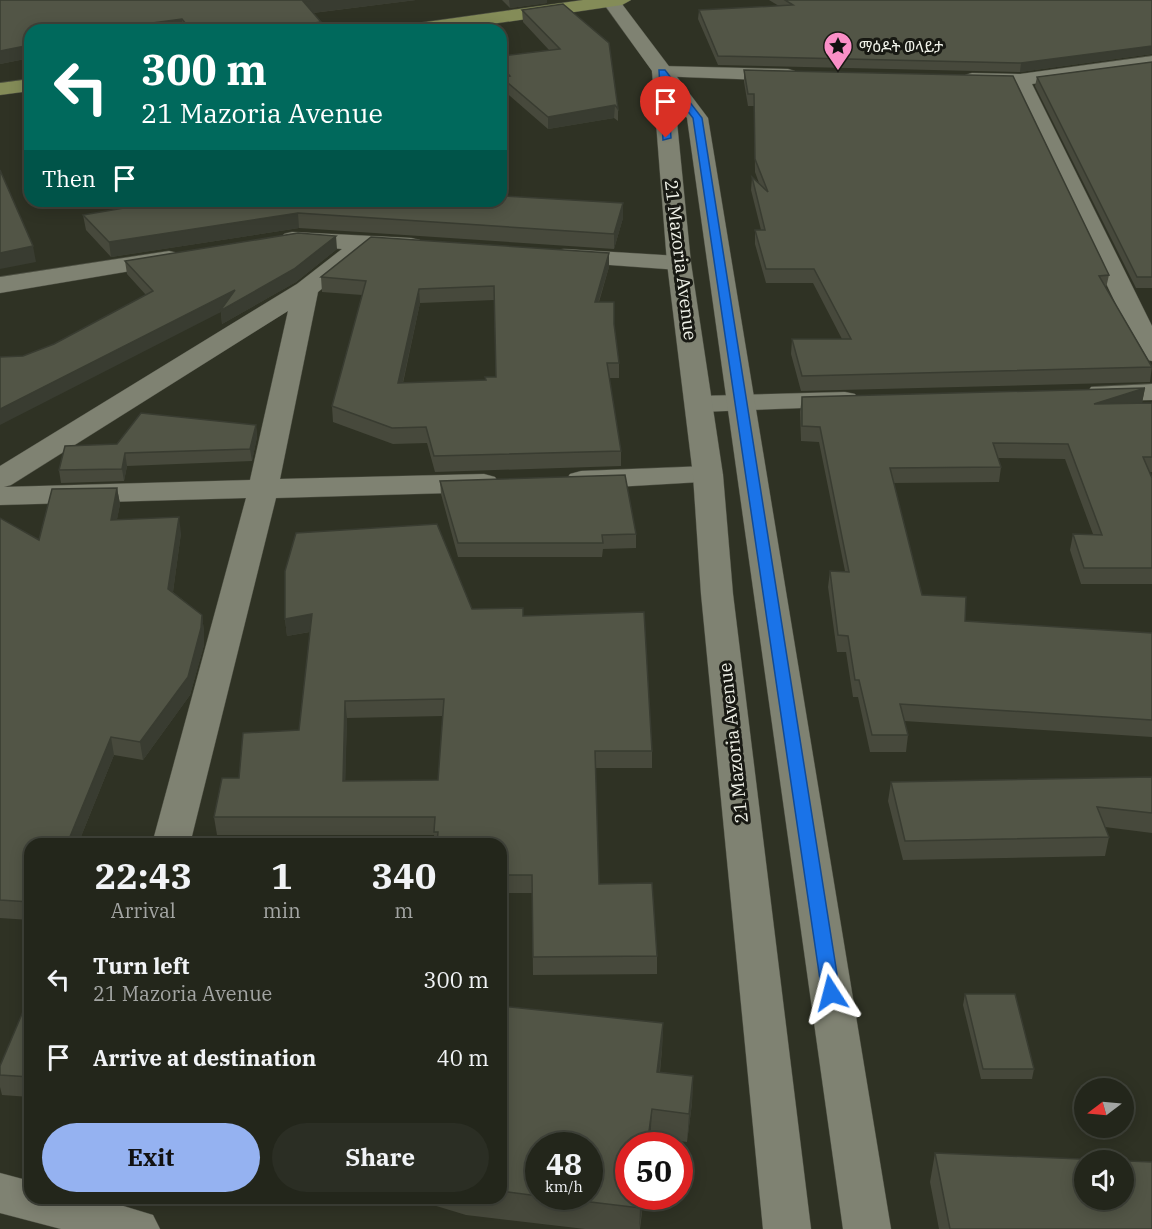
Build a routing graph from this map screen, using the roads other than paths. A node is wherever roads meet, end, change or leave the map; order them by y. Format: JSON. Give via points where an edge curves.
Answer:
{"nodes":[{"id":1,"x":615,"y":0,"type":"edge"},
{"id":2,"x":453,"y":24,"type":"edge"},
{"id":3,"x":1152,"y":63,"type":"edge"},
{"id":4,"x":662,"y":72,"type":"junction"},
{"id":5,"x":805,"y":75,"type":"edge"},
{"id":6,"x":949,"y":79,"type":"edge"},
{"id":7,"x":1020,"y":80,"type":"junction"},
{"id":8,"x":24,"y":86,"type":"edge"},
{"id":9,"x":0,"y":89,"type":"edge"},
{"id":10,"x":365,"y":242,"type":"junction"},
{"id":11,"x":264,"y":243,"type":"edge"},
{"id":12,"x":435,"y":247,"type":"edge"},
{"id":13,"x":195,"y":254,"type":"edge"},
{"id":14,"x":539,"y":254,"type":"edge"},
{"id":15,"x":679,"y":263,"type":"junction"},
{"id":16,"x":0,"y":285,"type":"edge"},
{"id":17,"x":306,"y":289,"type":"junction"},
{"id":18,"x":1152,"y":352,"type":"edge"},
{"id":19,"x":1152,"y":392,"type":"edge"},
{"id":20,"x":1070,"y":394,"type":"edge"},
{"id":21,"x":870,"y":399,"type":"edge"},
{"id":22,"x":741,"y":403,"type":"junction"},
{"id":23,"x":700,"y":404,"type":"junction"},
{"id":24,"x":708,"y":476,"type":"junction"},
{"id":25,"x":0,"y":479,"type":"edge"},
{"id":26,"x":556,"y":480,"type":"edge"},
{"id":27,"x":509,"y":482,"type":"edge"},
{"id":28,"x":263,"y":490,"type":"junction"},
{"id":29,"x":0,"y":496,"type":"edge"},
{"id":30,"x":173,"y":838,"type":"edge"},
{"id":31,"x":0,"y":1193,"type":"edge"},
{"id":32,"x":24,"y":1197,"type":"edge"},
{"id":33,"x":78,"y":1206,"type":"edge"},
{"id":34,"x":136,"y":1229,"type":"edge"},
{"id":35,"x":787,"y":1229,"type":"edge"},
{"id":36,"x":867,"y":1229,"type":"edge"}],
"edges":[{"from":1,"to":2,"type":"main road"},
{"from":1,"to":4,"type":"street"},
{"from":3,"to":7,"type":"street"},
{"from":4,"to":5,"type":"street"},
{"from":4,"to":15,"type":"street","name":"21 Mazoria Avenue"},
{"from":4,"to":22,"type":"street","name":"21 Mazoria Avenue","via":[[697,118]]},
{"from":6,"to":7,"type":"street"},
{"from":7,"to":18,"type":"street"},
{"from":8,"to":9,"type":"main road"},
{"from":10,"to":11,"type":"street","via":[[299,237]]},
{"from":10,"to":12,"type":"street"},
{"from":10,"to":17,"type":"street"},
{"from":13,"to":16,"type":"street"},
{"from":14,"to":15,"type":"street"},
{"from":15,"to":23,"type":"street","name":"21 Mazoria Avenue"},
{"from":17,"to":25,"type":"street"},
{"from":17,"to":28,"type":"street"},
{"from":19,"to":20,"type":"street"},
{"from":21,"to":22,"type":"street"},
{"from":22,"to":23,"type":"street"},
{"from":22,"to":36,"type":"street","name":"21 Mazoria Avenue"},
{"from":23,"to":24,"type":"street","name":"21 Mazoria Avenue"},
{"from":24,"to":26,"type":"street"},
{"from":24,"to":35,"type":"street","name":"21 Mazoria Avenue","via":[[718,606]]},
{"from":27,"to":28,"type":"street"},
{"from":28,"to":29,"type":"street"},
{"from":28,"to":30,"type":"street"},
{"from":31,"to":32,"type":"street"},
{"from":33,"to":34,"type":"street"}]}
